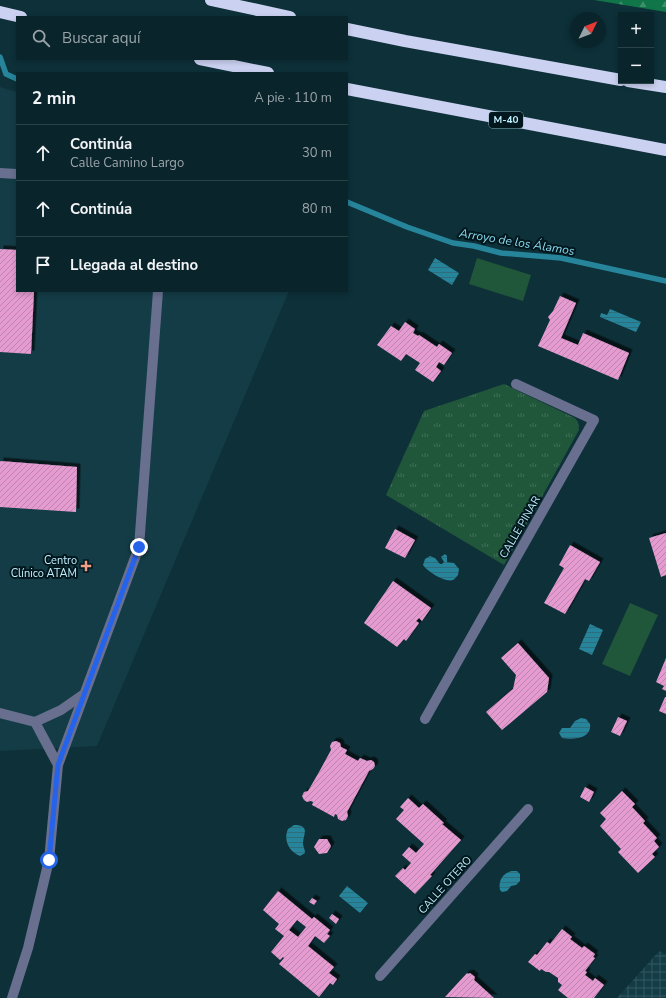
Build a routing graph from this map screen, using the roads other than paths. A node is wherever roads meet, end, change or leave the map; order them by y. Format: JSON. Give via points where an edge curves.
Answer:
{"nodes":[{"id":1,"x":211,"y":0,"type":"edge"},
{"id":2,"x":0,"y":12,"type":"edge"},
{"id":3,"x":18,"y":16,"type":"edge"},
{"id":4,"x":285,"y":16,"type":"edge"},
{"id":5,"x":348,"y":29,"type":"edge"},
{"id":6,"x":205,"y":60,"type":"edge"},
{"id":7,"x":263,"y":72,"type":"edge"},
{"id":8,"x":618,"y":79,"type":"edge"},
{"id":9,"x":647,"y":84,"type":"edge"},
{"id":10,"x":666,"y":87,"type":"edge"},
{"id":11,"x":348,"y":89,"type":"edge"},
{"id":12,"x":666,"y":150,"type":"edge"},
{"id":13,"x":0,"y":173,"type":"edge"},
{"id":14,"x":16,"y":174,"type":"edge"},
{"id":15,"x":158,"y":292,"type":"edge"},
{"id":16,"x":516,"y":384,"type":"dead end"},
{"id":17,"x":84,"y":694,"type":"junction"},
{"id":18,"x":0,"y":713,"type":"edge"},
{"id":19,"x":425,"y":719,"type":"dead end"},
{"id":20,"x":35,"y":722,"type":"junction"},
{"id":21,"x":58,"y":765,"type":"junction"},
{"id":22,"x":528,"y":809,"type":"dead end"},
{"id":23,"x":380,"y":976,"type":"dead end"},
{"id":24,"x":12,"y":998,"type":"edge"}],
"edges":[{"from":1,"to":4,"type":"highway"},
{"from":2,"to":3,"type":"highway"},
{"from":5,"to":8,"type":"highway","via":[[405,42]]},
{"from":6,"to":7,"type":"highway"},
{"from":9,"to":10,"type":"highway"},
{"from":11,"to":12,"type":"highway","number":"M-40"},
{"from":13,"to":14,"type":"street"},
{"from":15,"to":17,"type":"street","via":[[139,547]]},
{"from":16,"to":19,"type":"street","name":"CALLE PINAR","via":[[594,420]]},
{"from":17,"to":20,"type":"street","via":[[61,710]]},
{"from":17,"to":21,"type":"street"},
{"from":18,"to":20,"type":"street"},
{"from":20,"to":21,"type":"street"},
{"from":21,"to":24,"type":"street","via":[[49,860],[28,948]]},
{"from":22,"to":23,"type":"street","name":"CALLE OTERO"}]}
